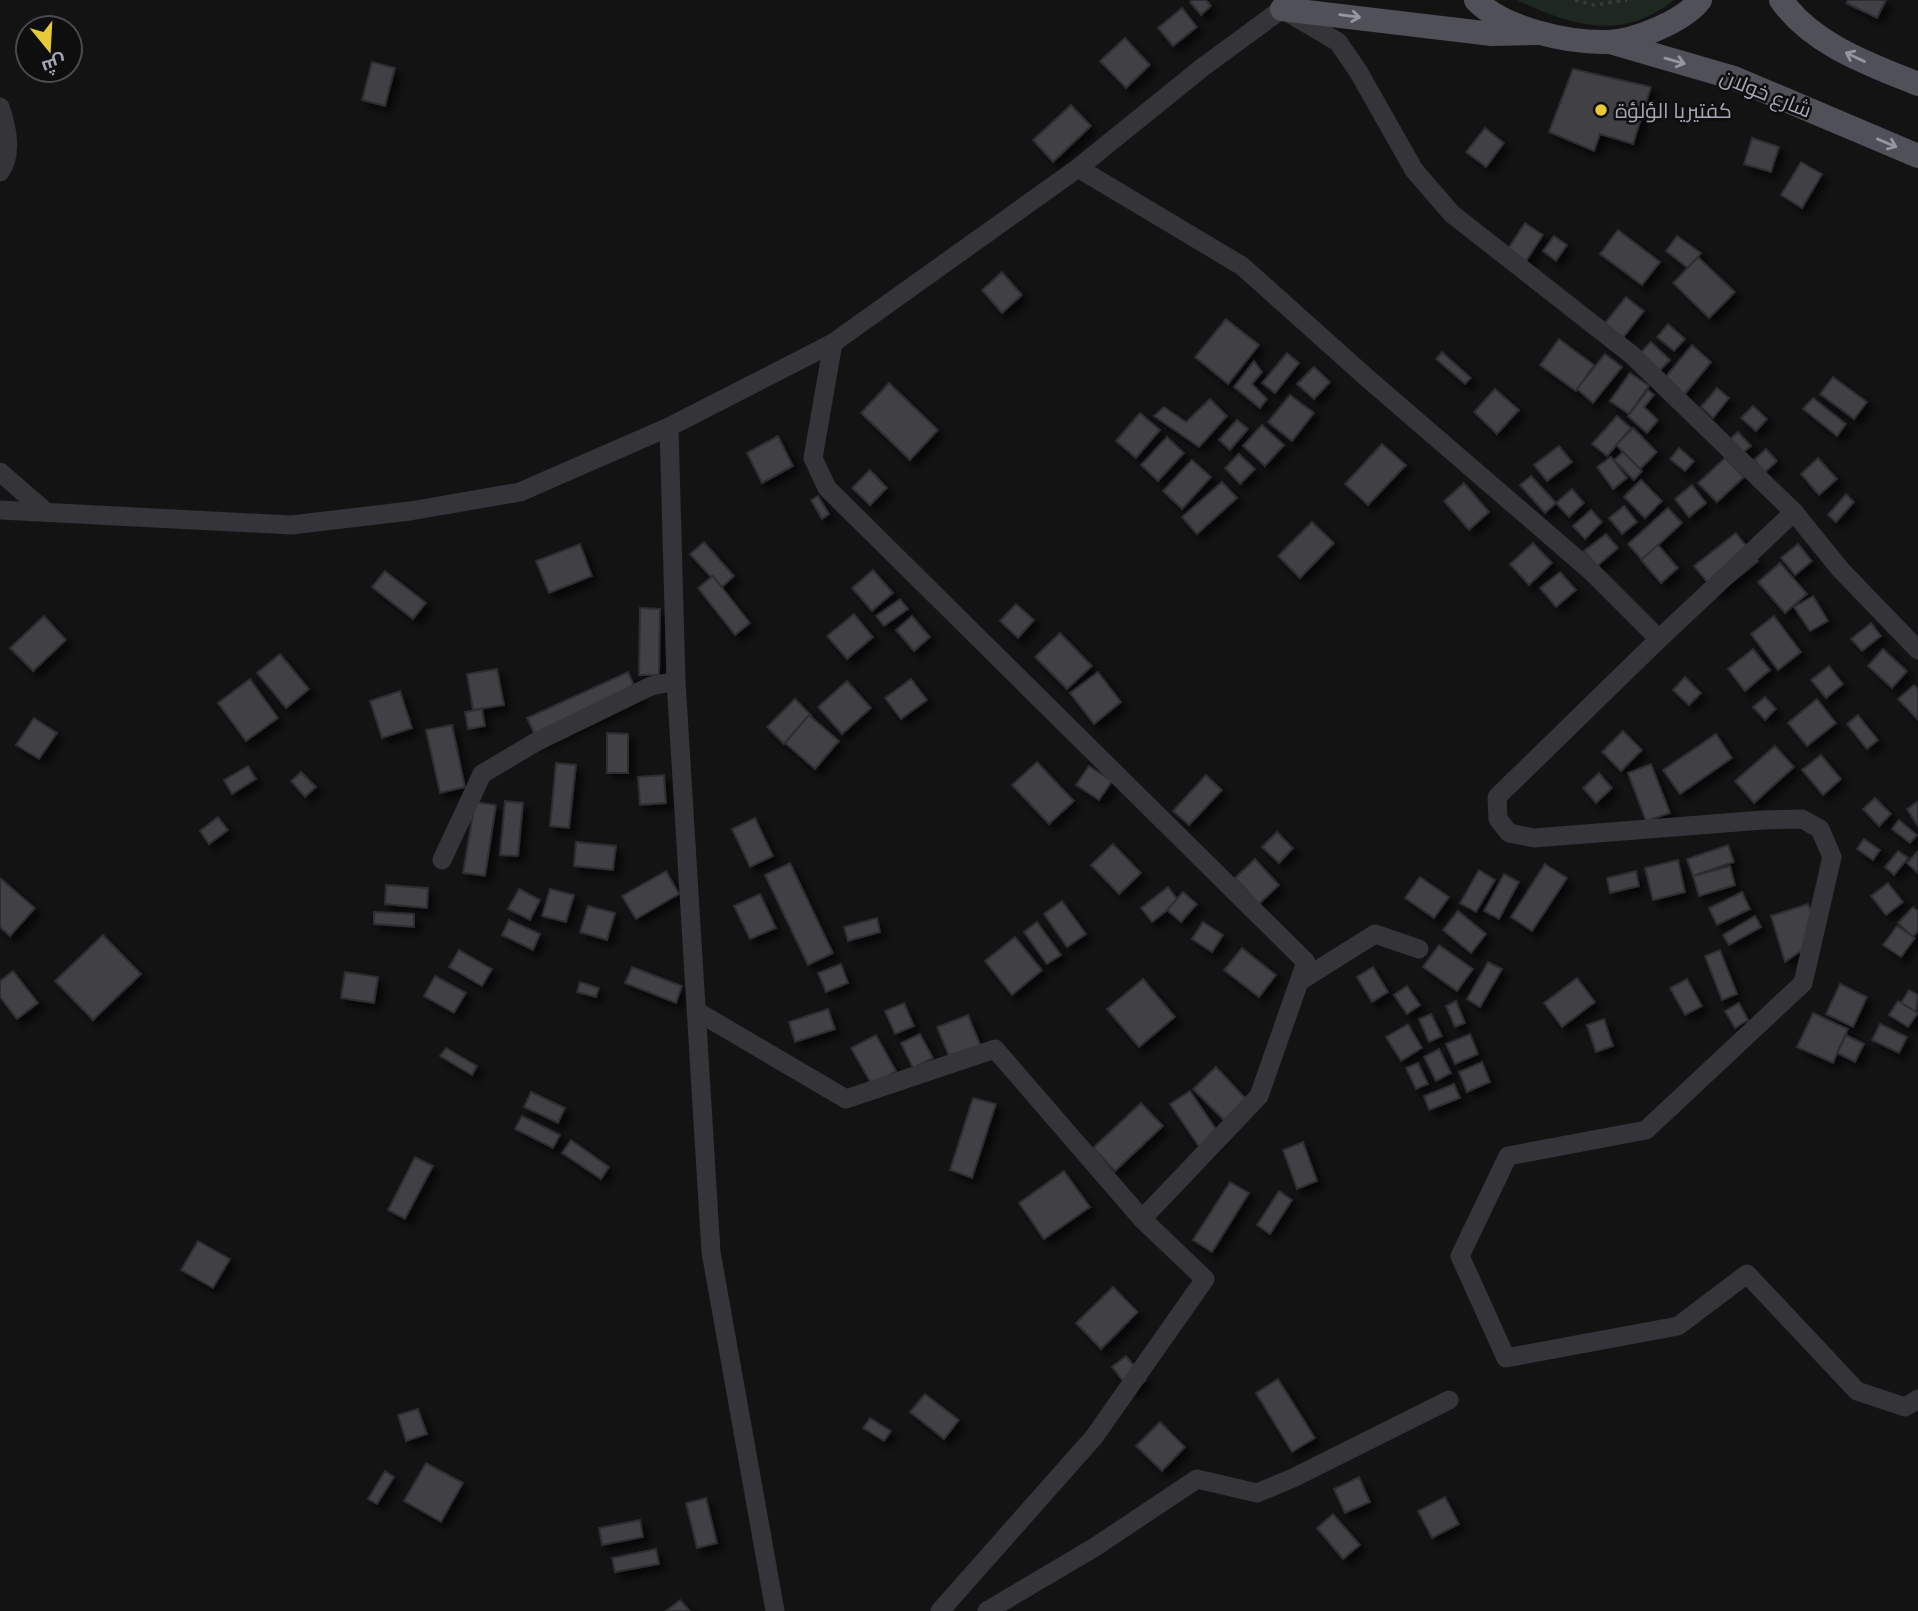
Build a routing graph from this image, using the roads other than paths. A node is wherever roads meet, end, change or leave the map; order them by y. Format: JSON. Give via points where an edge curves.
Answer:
{"nodes":[{"id":1,"x":1476,"y":0,"type":"edge"},
{"id":2,"x":1700,"y":0,"type":"edge"},
{"id":3,"x":1781,"y":0,"type":"edge"},
{"id":4,"x":1287,"y":4,"type":"edge"},
{"id":5,"x":1538,"y":33,"type":"junction"},
{"id":6,"x":1610,"y":42,"type":"junction"},
{"id":7,"x":1918,"y":84,"type":"edge"},
{"id":8,"x":0,"y":107,"type":"edge"},
{"id":9,"x":1918,"y":156,"type":"edge"},
{"id":10,"x":1078,"y":168,"type":"junction"},
{"id":11,"x":0,"y":172,"type":"edge"},
{"id":12,"x":833,"y":344,"type":"junction"},
{"id":13,"x":669,"y":426,"type":"junction"},
{"id":14,"x":0,"y":472,"type":"edge"},
{"id":15,"x":0,"y":510,"type":"edge"},
{"id":16,"x":46,"y":512,"type":"junction"},
{"id":17,"x":1794,"y":512,"type":"junction"},
{"id":18,"x":1659,"y":639,"type":"junction"},
{"id":19,"x":1918,"y":650,"type":"edge"},
{"id":20,"x":676,"y":681,"type":"junction"},
{"id":21,"x":442,"y":860,"type":"dead end"},
{"id":22,"x":1419,"y":949,"type":"dead end"},
{"id":23,"x":1300,"y":981,"type":"junction"},
{"id":24,"x":698,"y":1012,"type":"junction"},
{"id":25,"x":1142,"y":1219,"type":"junction"},
{"id":26,"x":1918,"y":1399,"type":"edge"},
{"id":27,"x":1449,"y":1400,"type":"dead end"},
{"id":28,"x":775,"y":1611,"type":"edge"},
{"id":29,"x":940,"y":1611,"type":"edge"},
{"id":30,"x":987,"y":1611,"type":"edge"}],
"edges":[{"from":1,"to":5,"type":"main road","via":[[1508,21]]},
{"from":2,"to":6,"type":"main road","via":[[1674,22]]},
{"from":7,"to":3,"type":"main road","one_way":true,"via":[[1818,36]]},
{"from":4,"to":5,"type":"main road","one_way":true,"via":[[1492,34]]},
{"from":4,"to":10,"type":"street"},
{"from":4,"to":17,"type":"street","via":[[1338,42],[1414,170],[1452,214],[1632,355]]},
{"from":5,"to":6,"type":"main road"},
{"from":6,"to":9,"type":"main road","name":"شارع خولان","one_way":true,"via":[[1734,78]]},
{"from":8,"to":11,"type":"street","via":[[8,128],[6,164]]},
{"from":10,"to":12,"type":"street"},
{"from":10,"to":18,"type":"street","via":[[1242,266],[1592,572]]},
{"from":12,"to":13,"type":"street"},
{"from":12,"to":23,"type":"street","via":[[813,458],[827,488],[1306,962]]},
{"from":13,"to":16,"type":"street","via":[[520,492],[410,511],[291,525]]},
{"from":13,"to":20,"type":"street"},
{"from":14,"to":16,"type":"street"},
{"from":15,"to":16,"type":"street"},
{"from":17,"to":18,"type":"street"},
{"from":17,"to":19,"type":"street","via":[[1840,569]]},
{"from":18,"to":26,"type":"street","via":[[1497,797],[1498,819],[1509,833],[1534,838],[1802,819],[1820,829],[1832,857],[1803,983],[1646,1130],[1508,1156],[1460,1256],[1506,1358],[1678,1326],[1747,1273],[1857,1391],[1905,1407]]},
{"from":20,"to":21,"type":"street","via":[[650,686],[482,774]]},
{"from":20,"to":24,"type":"street"},
{"from":22,"to":23,"type":"street","via":[[1375,934]]},
{"from":23,"to":25,"type":"street","via":[[1259,1096]]},
{"from":24,"to":25,"type":"street","via":[[846,1099],[995,1049]]},
{"from":24,"to":28,"type":"street","via":[[711,1252]]},
{"from":25,"to":29,"type":"street","via":[[1205,1279],[1094,1437]]},
{"from":27,"to":30,"type":"street","via":[[1257,1493],[1197,1479]]}]}
